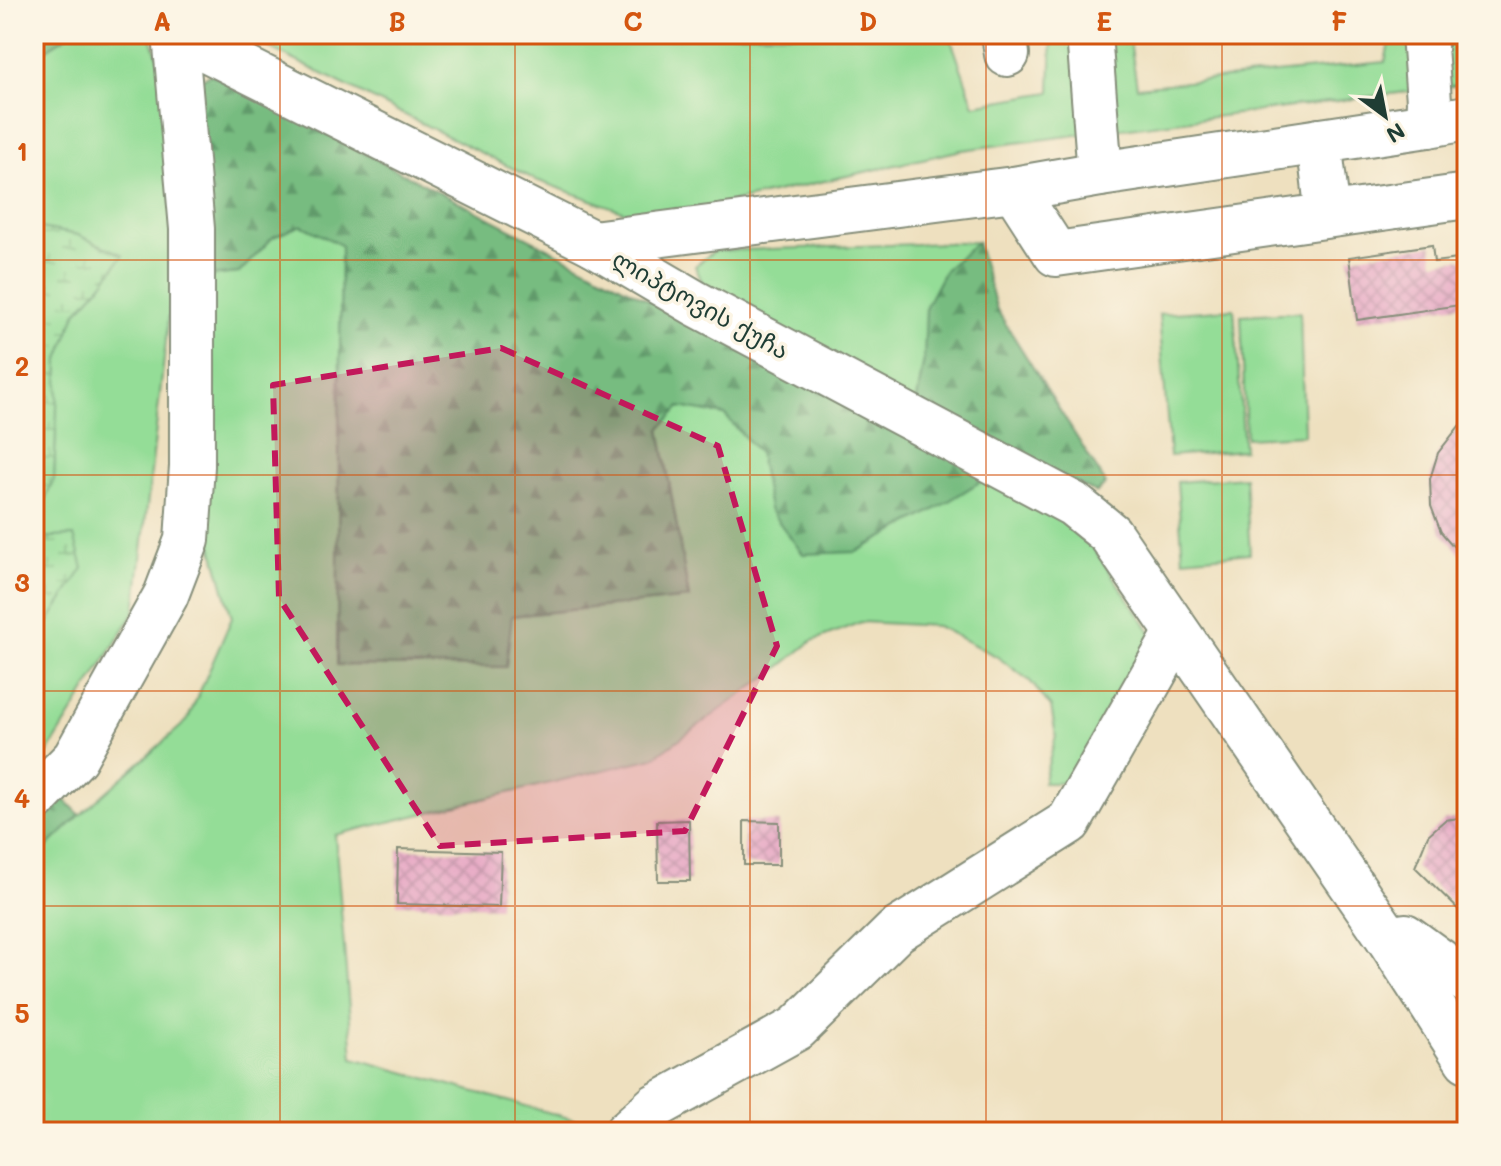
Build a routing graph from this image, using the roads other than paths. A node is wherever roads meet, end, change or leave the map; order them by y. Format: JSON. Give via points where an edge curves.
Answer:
{"nodes":[{"id":1,"x":176,"y":34,"type":"edge"},
{"id":2,"x":1089,"y":34,"type":"edge"},
{"id":3,"x":1424,"y":34,"type":"edge"},
{"id":4,"x":1448,"y":121,"type":"edge"},
{"id":5,"x":1319,"y":141,"type":"junction"},
{"id":6,"x":1100,"y":174,"type":"junction"},
{"id":7,"x":1014,"y":189,"type":"junction"},
{"id":8,"x":1467,"y":196,"type":"edge"},
{"id":9,"x":1328,"y":215,"type":"junction"},
{"id":10,"x":707,"y":228,"type":"junction"},
{"id":11,"x":593,"y":243,"type":"junction"},
{"id":12,"x":695,"y":303,"type":"junction"},
{"id":13,"x":1177,"y":633,"type":"junction"},
{"id":14,"x":34,"y":800,"type":"edge"},
{"id":15,"x":1389,"y":939,"type":"junction"},
{"id":16,"x":1467,"y":981,"type":"edge"},
{"id":17,"x":1467,"y":1060,"type":"edge"},
{"id":18,"x":627,"y":1132,"type":"edge"}],
"edges":[{"from":1,"to":11,"type":"street","name":"ლიპტოვის ქუჩა"},
{"from":1,"to":14,"type":"street","via":[[192,229],[187,540],[166,595],[75,758]]},
{"from":2,"to":6,"type":"street"},
{"from":3,"to":4,"type":"street","via":[[1429,101]]},
{"from":4,"to":5,"type":"street"},
{"from":5,"to":6,"type":"street"},
{"from":5,"to":9,"type":"street"},
{"from":6,"to":7,"type":"street"},
{"from":7,"to":9,"type":"street","via":[[1056,254]]},
{"from":7,"to":10,"type":"street"},
{"from":8,"to":9,"type":"street"},
{"from":10,"to":11,"type":"street"},
{"from":10,"to":12,"type":"street","via":[[670,265],[673,281]]},
{"from":11,"to":12,"type":"street","name":"ლიპტოვის ქუჩა"},
{"from":12,"to":13,"type":"street","name":"ლიპტოვის ქუჩა","via":[[1073,504],[1110,534]]},
{"from":13,"to":15,"type":"street","name":"ლიპტოვის ქუჩა"},
{"from":13,"to":18,"type":"street","via":[[1069,822],[896,931],[797,1028],[656,1106]]},
{"from":15,"to":16,"type":"street","via":[[1405,936]]},
{"from":15,"to":17,"type":"street","name":"ლიპტოვის ქუჩა"}]}
